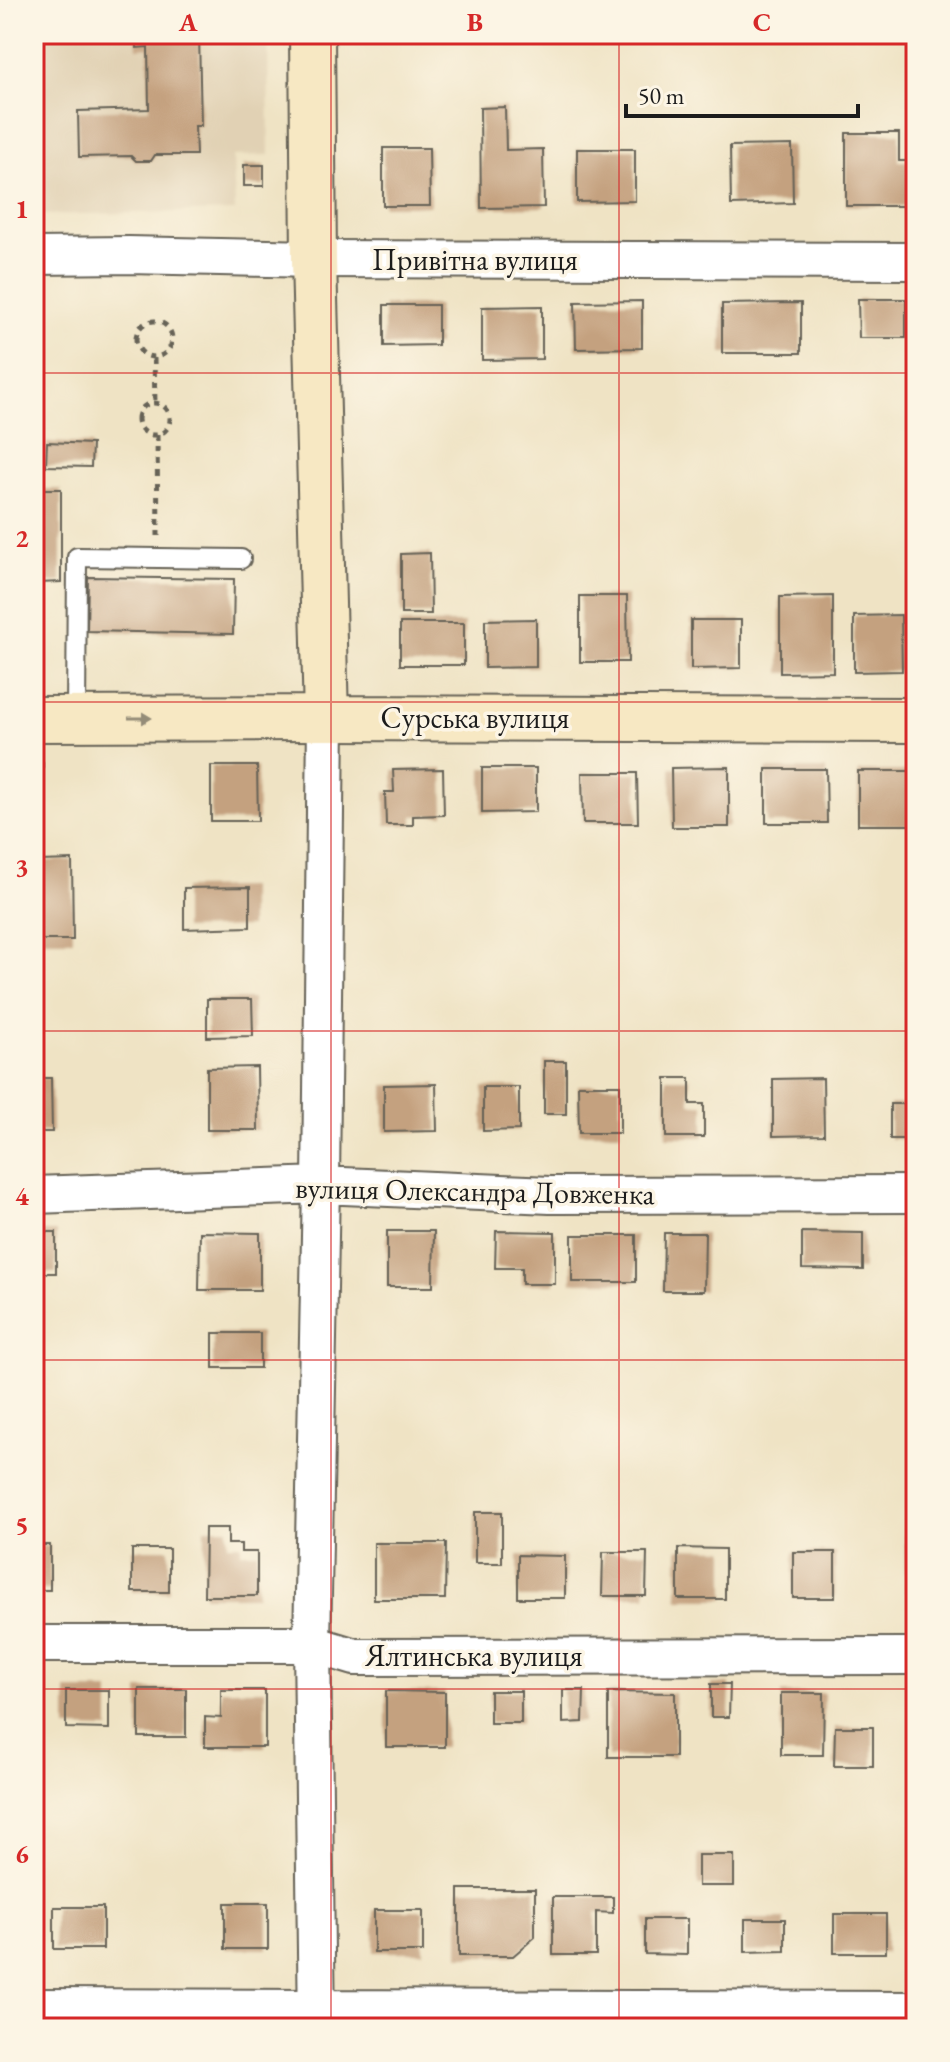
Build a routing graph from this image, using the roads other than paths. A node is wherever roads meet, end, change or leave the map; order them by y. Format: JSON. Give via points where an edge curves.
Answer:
{"nodes":[{"id":1,"x":312,"y":34,"type":"edge"},
{"id":2,"x":34,"y":256,"type":"edge"},
{"id":3,"x":314,"y":259,"type":"junction"},
{"id":4,"x":916,"y":261,"type":"edge"},
{"id":5,"x":241,"y":559,"type":"dead end"},
{"id":6,"x":326,"y":718,"type":"junction"},
{"id":7,"x":55,"y":719,"type":"edge"},
{"id":8,"x":916,"y":720,"type":"edge"},
{"id":9,"x":321,"y":1185,"type":"junction"},
{"id":10,"x":916,"y":1194,"type":"edge"},
{"id":11,"x":34,"y":1195,"type":"edge"},
{"id":12,"x":34,"y":1644,"type":"edge"},
{"id":13,"x":312,"y":1644,"type":"junction"},
{"id":14,"x":916,"y":1656,"type":"edge"},
{"id":15,"x":34,"y":2007,"type":"edge"},
{"id":16,"x":916,"y":2010,"type":"edge"},
{"id":17,"x":317,"y":2018,"type":"edge"}],
"edges":[{"from":1,"to":3,"type":"street"},
{"from":2,"to":3,"type":"street","name":"Привітна вулиця"},
{"from":3,"to":4,"type":"street","name":"Привітна вулиця"},
{"from":3,"to":6,"type":"street"},
{"from":5,"to":7,"type":"lane","via":[[77,557]]},
{"from":7,"to":6,"type":"street","name":"Сурська вулиця","one_way":true},
{"from":6,"to":8,"type":"street","name":"Сурська вулиця"},
{"from":6,"to":9,"type":"street"},
{"from":9,"to":10,"type":"street","name":"вулиця Олександра Довженка","via":[[550,1195]]},
{"from":9,"to":11,"type":"street","name":"вулиця Олександра Довженка"},
{"from":9,"to":13,"type":"street"},
{"from":12,"to":13,"type":"street","name":"Ялтинська вулиця"},
{"from":13,"to":14,"type":"street","name":"Ялтинська вулиця","via":[[355,1657]]},
{"from":13,"to":17,"type":"street"},
{"from":15,"to":17,"type":"street"},
{"from":16,"to":17,"type":"street"}]}
